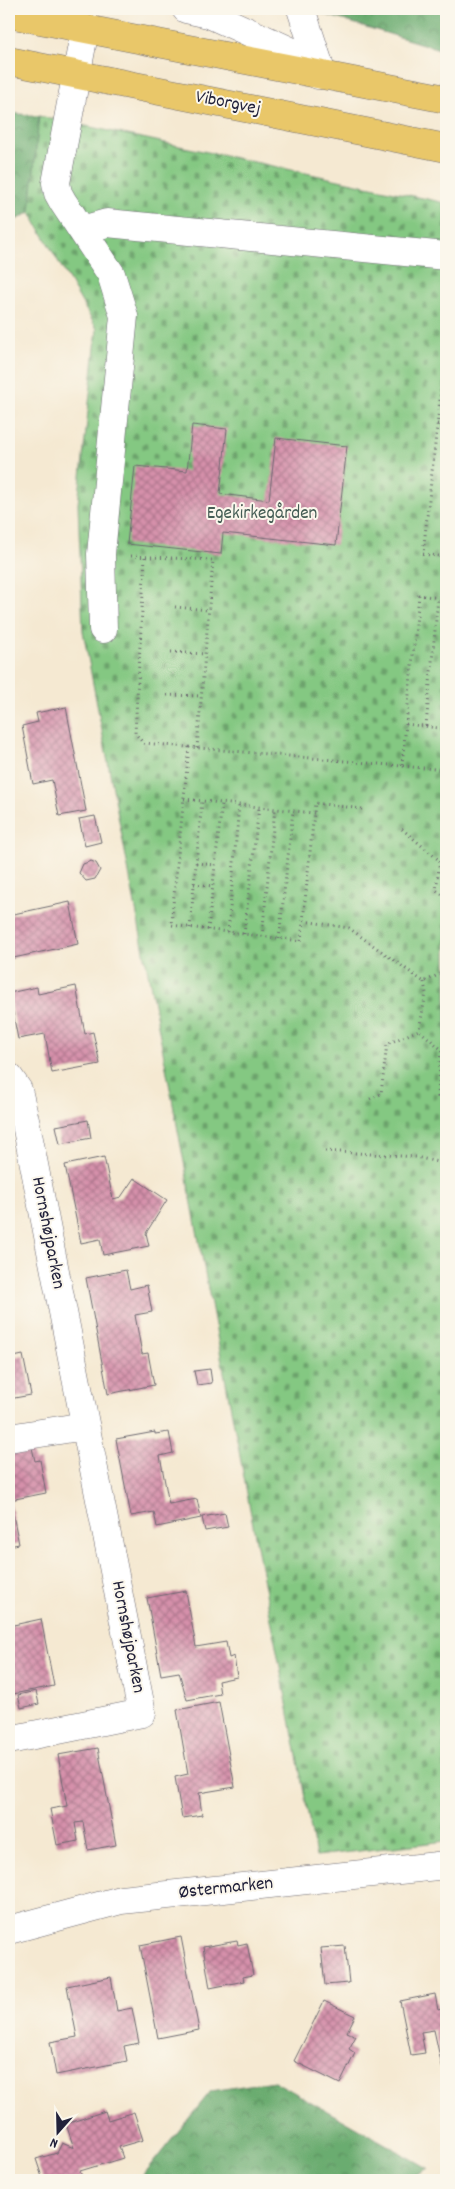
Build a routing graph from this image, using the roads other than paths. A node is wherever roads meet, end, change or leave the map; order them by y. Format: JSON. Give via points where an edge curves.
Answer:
{"nodes":[{"id":1,"x":186,"y":9,"type":"edge"},
{"id":2,"x":301,"y":9,"type":"edge"},
{"id":3,"x":9,"y":14,"type":"edge"},
{"id":4,"x":86,"y":29,"type":"junction"},
{"id":5,"x":9,"y":61,"type":"edge"},
{"id":6,"x":319,"y":69,"type":"junction"},
{"id":7,"x":76,"y":74,"type":"junction"},
{"id":8,"x":446,"y":99,"type":"edge"},
{"id":9,"x":446,"y":148,"type":"edge"},
{"id":10,"x":82,"y":230,"type":"junction"},
{"id":11,"x":446,"y":256,"type":"edge"},
{"id":12,"x":103,"y":629,"type":"dead end"},
{"id":13,"x":9,"y":1077,"type":"edge"},
{"id":14,"x":18,"y":1130,"type":"edge"},
{"id":15,"x":85,"y":1426,"type":"junction"},
{"id":16,"x":9,"y":1438,"type":"edge"},
{"id":17,"x":9,"y":1740,"type":"edge"},
{"id":18,"x":446,"y":1865,"type":"edge"},
{"id":19,"x":9,"y":1930,"type":"edge"}],
"edges":[{"from":1,"to":6,"type":"street","via":[[209,14]]},
{"from":2,"to":6,"type":"street"},
{"from":3,"to":4,"type":"main road"},
{"from":4,"to":6,"type":"main road"},
{"from":4,"to":7,"type":"street"},
{"from":5,"to":7,"type":"main road","name":"Viborgvej"},
{"from":6,"to":8,"type":"main road"},
{"from":7,"to":9,"type":"main road","name":"Viborgvej"},
{"from":7,"to":10,"type":"street","via":[[56,183],[58,193]]},
{"from":10,"to":11,"type":"street","via":[[108,223]]},
{"from":10,"to":12,"type":"street","via":[[111,274],[124,316],[100,554]]},
{"from":13,"to":14,"type":"street","name":"Hornshøjparken","via":[[18,1090]]},
{"from":14,"to":15,"type":"street","name":"Hornshøjparken"},
{"from":15,"to":16,"type":"street"},
{"from":15,"to":17,"type":"street","name":"Hornshøjparken","via":[[142,1713]]},
{"from":18,"to":19,"type":"street","name":"Østermarken","via":[[121,1900]]}]}
